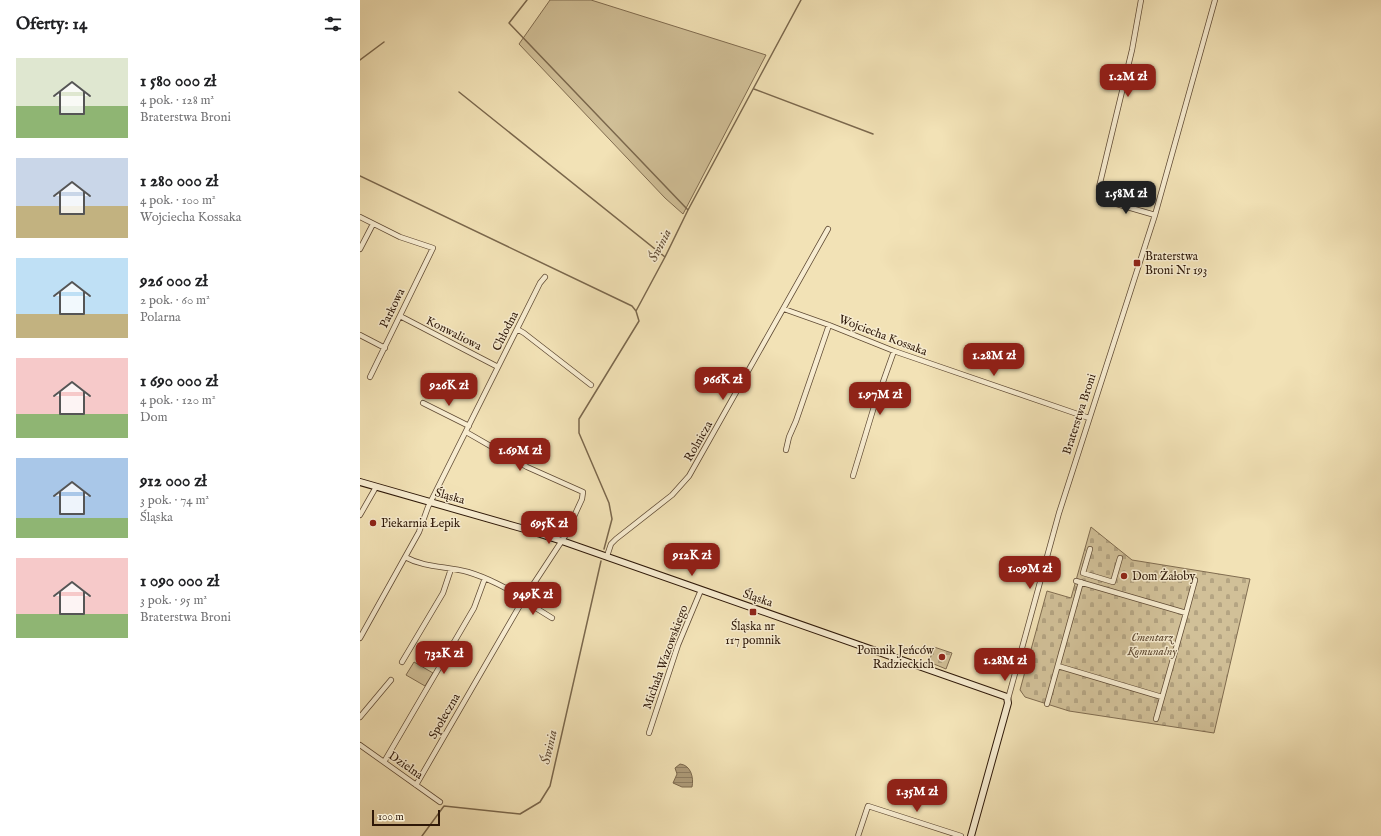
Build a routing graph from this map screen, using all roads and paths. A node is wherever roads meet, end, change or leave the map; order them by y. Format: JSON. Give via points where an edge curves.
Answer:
{"nodes":[{"id":1,"x":1141,"y":0,"type":"edge"},
{"id":2,"x":1215,"y":0,"type":"edge"},
{"id":3,"x":1155,"y":215,"type":"junction"},
{"id":4,"x":360,"y":217,"type":"edge"},
{"id":5,"x":373,"y":224,"type":"junction"},
{"id":6,"x":828,"y":229,"type":"dead end"},
{"id":7,"x":360,"y":249,"type":"edge"},
{"id":8,"x":545,"y":277,"type":"dead end"},
{"id":9,"x":784,"y":309,"type":"junction"},
{"id":10,"x":400,"y":316,"type":"junction"},
{"id":11,"x":829,"y":325,"type":"junction"},
{"id":12,"x":517,"y":330,"type":"junction"},
{"id":13,"x":360,"y":335,"type":"edge"},
{"id":14,"x":385,"y":348,"type":"junction"},
{"id":15,"x":894,"y":351,"type":"junction"},
{"id":16,"x":498,"y":367,"type":"junction"},
{"id":17,"x":370,"y":378,"type":"dead end"},
{"id":18,"x":591,"y":385,"type":"dead end"},
{"id":19,"x":423,"y":403,"type":"dead end"},
{"id":20,"x":1089,"y":418,"type":"junction"},
{"id":21,"x":469,"y":426,"type":"junction"},
{"id":22,"x":466,"y":432,"type":"junction"},
{"id":23,"x":786,"y":450,"type":"dead end"},
{"id":24,"x":853,"y":476,"type":"dead end"},
{"id":25,"x":360,"y":482,"type":"edge"},
{"id":26,"x":376,"y":487,"type":"junction"},
{"id":27,"x":431,"y":502,"type":"junction"},
{"id":28,"x":360,"y":515,"type":"edge"},
{"id":29,"x":562,"y":541,"type":"junction"},
{"id":30,"x":1090,"y":549,"type":"dead end"},
{"id":31,"x":607,"y":556,"type":"junction"},
{"id":32,"x":405,"y":557,"type":"junction"},
{"id":33,"x":1120,"y":558,"type":"dead end"},
{"id":34,"x":451,"y":569,"type":"junction"},
{"id":35,"x":1083,"y":573,"type":"junction"},
{"id":36,"x":485,"y":578,"type":"junction"},
{"id":37,"x":1195,"y":580,"type":"dead end"},
{"id":38,"x":1079,"y":582,"type":"junction"},
{"id":39,"x":1113,"y":582,"type":"junction"},
{"id":40,"x":701,"y":590,"type":"junction"},
{"id":41,"x":1110,"y":591,"type":"junction"},
{"id":42,"x":523,"y":599,"type":"junction"},
{"id":43,"x":1186,"y":613,"type":"junction"},
{"id":44,"x":552,"y":618,"type":"dead end"},
{"id":45,"x":360,"y":638,"type":"edge"},
{"id":46,"x":402,"y":662,"type":"dead end"},
{"id":47,"x":1058,"y":666,"type":"junction"},
{"id":48,"x":391,"y":680,"type":"dead end"},
{"id":49,"x":1162,"y":697,"type":"junction"},
{"id":50,"x":1008,"y":699,"type":"junction"},
{"id":51,"x":1047,"y":704,"type":"dead end"},
{"id":52,"x":360,"y":717,"type":"edge"},
{"id":53,"x":1156,"y":719,"type":"dead end"},
{"id":54,"x":649,"y":733,"type":"dead end"},
{"id":55,"x":360,"y":745,"type":"edge"},
{"id":56,"x":384,"y":762,"type":"junction"},
{"id":57,"x":416,"y":785,"type":"junction"},
{"id":58,"x":440,"y":802,"type":"dead end"},
{"id":59,"x":858,"y":836,"type":"edge"},
{"id":60,"x":961,"y":836,"type":"edge"},
{"id":61,"x":971,"y":836,"type":"edge"}],
"edges":[{"from":1,"to":3,"type":"street","via":[[1099,192],[1103,200]]},
{"from":2,"to":3,"type":"street","name":"Braterstwa Broni"},
{"from":3,"to":20,"type":"street","name":"Braterstwa Broni"},
{"from":4,"to":5,"type":"street"},
{"from":5,"to":7,"type":"street"},
{"from":5,"to":10,"type":"street","name":"Parkowa","via":[[433,248]]},
{"from":6,"to":9,"type":"street","name":"Rolnicza"},
{"from":8,"to":12,"type":"street","name":"Chłodna"},
{"from":9,"to":11,"type":"street","name":"Wojciecha Kossaka"},
{"from":9,"to":31,"type":"street","name":"Rolnicza","via":[[686,481],[616,539],[611,544]]},
{"from":10,"to":14,"type":"street","name":"Parkowa"},
{"from":10,"to":16,"type":"street","name":"Konwaliowa"},
{"from":11,"to":15,"type":"street","name":"Wojciecha Kossaka"},
{"from":11,"to":23,"type":"street"},
{"from":12,"to":16,"type":"street","name":"Chłodna"},
{"from":12,"to":18,"type":"street"},
{"from":13,"to":14,"type":"street"},
{"from":14,"to":17,"type":"street","name":"Parkowa"},
{"from":15,"to":20,"type":"street","name":"Wojciecha Kossaka"},
{"from":15,"to":24,"type":"street"},
{"from":16,"to":21,"type":"street","name":"Chłodna"},
{"from":19,"to":21,"type":"street"},
{"from":20,"to":50,"type":"street","name":"Braterstwa Broni","via":[[1059,513]]},
{"from":21,"to":22,"type":"street","name":"Chłodna"},
{"from":22,"to":27,"type":"street","name":"Chłodna"},
{"from":22,"to":29,"type":"street","name":"Społeczna","via":[[527,467],[583,492]]},
{"from":25,"to":26,"type":"street","name":"Śląska"},
{"from":26,"to":27,"type":"street","name":"Śląska"},
{"from":26,"to":28,"type":"street"},
{"from":27,"to":29,"type":"street","name":"Śląska"},
{"from":27,"to":32,"type":"street","name":"Chłodna","via":[[421,530]]},
{"from":29,"to":31,"type":"street","name":"Śląska"},
{"from":29,"to":42,"type":"street","name":"Społeczna"},
{"from":30,"to":35,"type":"street"},
{"from":31,"to":40,"type":"street","name":"Śląska"},
{"from":32,"to":34,"type":"street","via":[[415,563]]},
{"from":32,"to":45,"type":"street","name":"Chłodna"},
{"from":33,"to":39,"type":"street"},
{"from":34,"to":36,"type":"street"},
{"from":34,"to":46,"type":"street","via":[[443,593]]},
{"from":35,"to":38,"type":"street"},
{"from":35,"to":39,"type":"street"},
{"from":36,"to":42,"type":"street"},
{"from":36,"to":56,"type":"street","via":[[474,608]]},
{"from":37,"to":43,"type":"street"},
{"from":38,"to":41,"type":"street"},
{"from":38,"to":47,"type":"street"},
{"from":39,"to":41,"type":"street"},
{"from":40,"to":50,"type":"street","name":"Śląska"},
{"from":40,"to":54,"type":"street","name":"Michała Wazowskiego","via":[[678,645]]},
{"from":41,"to":43,"type":"street"},
{"from":42,"to":44,"type":"street"},
{"from":42,"to":57,"type":"street","name":"Społeczna"},
{"from":43,"to":49,"type":"street"},
{"from":47,"to":49,"type":"street"},
{"from":47,"to":51,"type":"street"},
{"from":48,"to":52,"type":"street"},
{"from":49,"to":53,"type":"street"},
{"from":50,"to":61,"type":"street","name":"Braterstwa Broni"},
{"from":55,"to":56,"type":"street","name":"Dzielna"},
{"from":56,"to":57,"type":"street","name":"Dzielna"},
{"from":57,"to":58,"type":"street","name":"Dzielna"},
{"from":59,"to":60,"type":"street","via":[[868,806]]}]}
